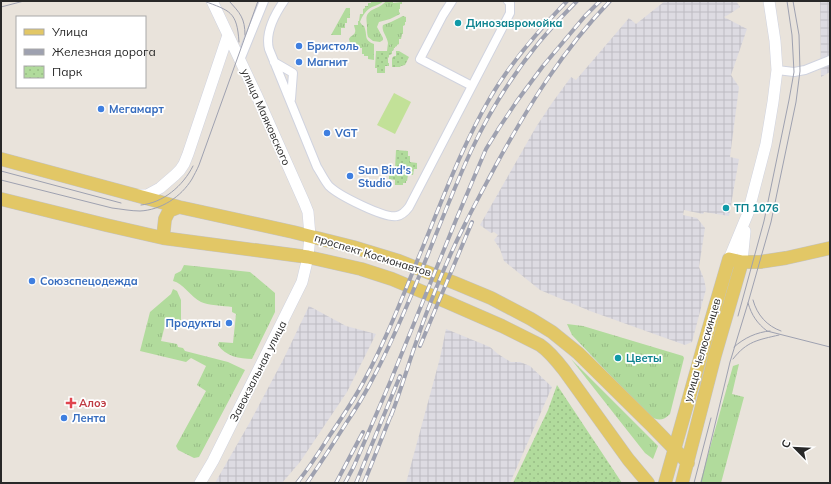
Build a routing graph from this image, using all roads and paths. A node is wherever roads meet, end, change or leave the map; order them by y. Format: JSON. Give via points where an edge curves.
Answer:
{"nodes":[{"id":1,"x":212,"y":1,"type":"edge"},
{"id":2,"x":264,"y":1,"type":"edge"},
{"id":3,"x":284,"y":1,"type":"edge"},
{"id":4,"x":452,"y":1,"type":"edge"},
{"id":5,"x":508,"y":1,"type":"edge"},
{"id":6,"x":769,"y":1,"type":"edge"},
{"id":7,"x":228,"y":35,"type":"junction"},
{"id":8,"x":240,"y":60,"type":"junction"},
{"id":9,"x":830,"y":60,"type":"edge"},
{"id":10,"x":274,"y":62,"type":"junction"},
{"id":11,"x":777,"y":70,"type":"junction"},
{"id":12,"x":472,"y":86,"type":"junction"},
{"id":13,"x":291,"y":102,"type":"junction"},
{"id":14,"x":1,"y":158,"type":"edge"},
{"id":15,"x":137,"y":195,"type":"junction"},
{"id":16,"x":1,"y":199,"type":"edge"},
{"id":17,"x":179,"y":207,"type":"junction"},
{"id":18,"x":310,"y":236,"type":"junction"},
{"id":19,"x":163,"y":238,"type":"junction"},
{"id":20,"x":830,"y":248,"type":"edge"},
{"id":21,"x":308,"y":257,"type":"junction"},
{"id":22,"x":735,"y":260,"type":"junction"},
{"id":23,"x":674,"y":449,"type":"junction"},
{"id":24,"x":688,"y":463,"type":"junction"},
{"id":25,"x":200,"y":483,"type":"edge"},
{"id":26,"x":648,"y":483,"type":"edge"},
{"id":27,"x":665,"y":483,"type":"edge"},
{"id":28,"x":682,"y":483,"type":"edge"}],
"edges":[{"from":1,"to":7,"type":"main road","name":"улица Маяковского"},
{"from":2,"to":8,"type":"street"},
{"from":3,"to":10,"type":"street","via":[[273,21],[267,43]]},
{"from":4,"to":12,"type":"street","via":[[420,59]]},
{"from":5,"to":12,"type":"street","via":[[510,13]]},
{"from":6,"to":11,"type":"main road","name":"улица Челюскинцев","via":[[776,41]]},
{"from":7,"to":8,"type":"main road","name":"улица Маяковского"},
{"from":7,"to":15,"type":"main road","via":[[184,164],[160,188],[147,195]]},
{"from":8,"to":18,"type":"main road","name":"улица Маяковского","via":[[308,212]]},
{"from":9,"to":11,"type":"street","via":[[805,70]]},
{"from":10,"to":13,"type":"street"},
{"from":10,"to":13,"type":"street","via":[[293,73]]},
{"from":11,"to":22,"type":"main road","name":"улица Челюскинцев","via":[[766,144]]},
{"from":12,"to":13,"type":"street","via":[[409,207],[404,213],[391,217],[337,193],[329,186],[317,167]]},
{"from":14,"to":15,"type":"main road","name":"проспект Космонавтов"},
{"from":15,"to":17,"type":"main road","name":"проспект Космонавтов"},
{"from":16,"to":19,"type":"main road","name":"проспект Космонавтов"},
{"from":17,"to":18,"type":"main road","name":"проспект Космонавтов"},
{"from":17,"to":19,"type":"main road","via":[[169,212],[164,219]]},
{"from":18,"to":21,"type":"main road","name":"улица Маяковского"},
{"from":18,"to":23,"type":"main road","name":"проспект Космонавтов","via":[[399,261],[491,298],[531,319],[578,353]]},
{"from":19,"to":21,"type":"main road","name":"проспект Космонавтов"},
{"from":20,"to":22,"type":"main road","via":[[760,262]]},
{"from":21,"to":25,"type":"main road","name":"Завокзальная улица","via":[[302,282]]},
{"from":21,"to":26,"type":"main road","name":"проспект Космонавтов","via":[[392,279],[540,345],[564,370],[628,460]]},
{"from":22,"to":23,"type":"main road","name":"улица Челюскинцев","via":[[701,355]]},
{"from":22,"to":24,"type":"main road","name":"улица Челюскинцев"},
{"from":23,"to":24,"type":"main road","name":"проспект Космонавтов"},
{"from":23,"to":27,"type":"main road","name":"улица Челюскинцев"},
{"from":24,"to":28,"type":"main road","name":"улица Челюскинцев"}]}
